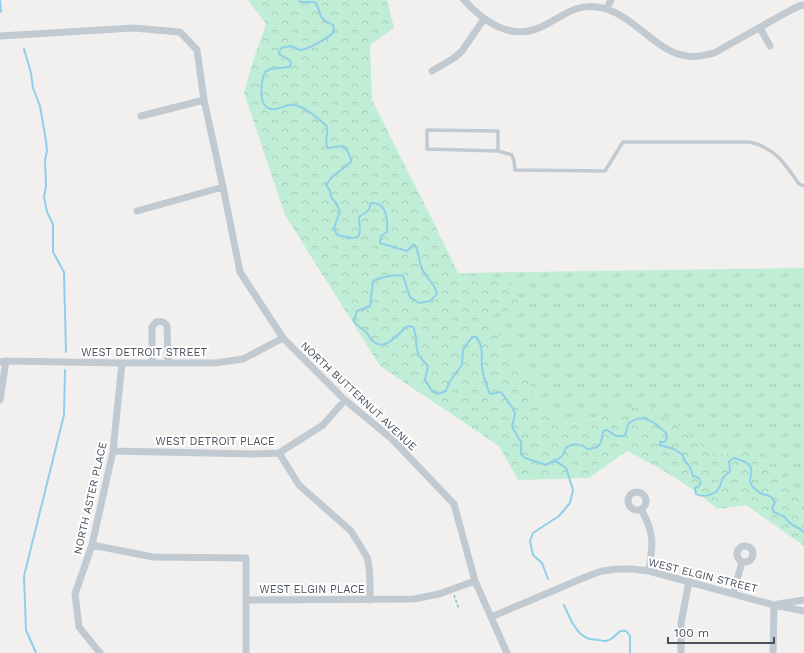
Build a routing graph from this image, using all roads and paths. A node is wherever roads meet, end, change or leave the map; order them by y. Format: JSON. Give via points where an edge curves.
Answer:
{"nodes":[{"id":1,"x":464,"y":0,"type":"edge"},
{"id":2,"x":611,"y":0,"type":"edge"},
{"id":3,"x":804,"y":5,"type":"edge"},
{"id":4,"x":607,"y":8,"type":"junction"},
{"id":5,"x":484,"y":19,"type":"junction"},
{"id":6,"x":760,"y":28,"type":"junction"},
{"id":7,"x":0,"y":36,"type":"edge"},
{"id":8,"x":770,"y":46,"type":"dead end"},
{"id":9,"x":432,"y":71,"type":"dead end"},
{"id":10,"x":204,"y":100,"type":"junction"},
{"id":11,"x":141,"y":116,"type":"dead end"},
{"id":12,"x":498,"y":151,"type":"junction"},
{"id":13,"x":804,"y":186,"type":"edge"},
{"id":14,"x":223,"y":187,"type":"junction"},
{"id":15,"x":137,"y":211,"type":"dead end"},
{"id":16,"x":283,"y":338,"type":"junction"},
{"id":17,"x":3,"y":361,"type":"edge"},
{"id":18,"x":168,"y":362,"type":"junction"},
{"id":19,"x":122,"y":363,"type":"junction"},
{"id":20,"x":152,"y":363,"type":"junction"},
{"id":21,"x":0,"y":400,"type":"edge"},
{"id":22,"x":345,"y":400,"type":"junction"},
{"id":23,"x":113,"y":451,"type":"junction"},
{"id":24,"x":279,"y":453,"type":"junction"},
{"id":25,"x":641,"y":509,"type":"dead end"},
{"id":26,"x":92,"y":545,"type":"junction"},
{"id":27,"x":742,"y":562,"type":"dead end"},
{"id":28,"x":649,"y":571,"type":"junction"},
{"id":29,"x":475,"y":580,"type":"junction"},
{"id":30,"x":689,"y":581,"type":"junction"},
{"id":31,"x":452,"y":589,"type":"junction"},
{"id":32,"x":733,"y":594,"type":"junction"},
{"id":33,"x":246,"y":600,"type":"junction"},
{"id":34,"x":370,"y":600,"type":"junction"},
{"id":35,"x":804,"y":600,"type":"edge"},
{"id":36,"x":774,"y":605,"type":"junction"},
{"id":37,"x":459,"y":609,"type":"dead end"},
{"id":38,"x":804,"y":611,"type":"edge"},
{"id":39,"x":491,"y":617,"type":"junction"},
{"id":40,"x":100,"y":653,"type":"edge"},
{"id":41,"x":246,"y":653,"type":"edge"},
{"id":42,"x":507,"y":653,"type":"edge"},
{"id":43,"x":681,"y":653,"type":"edge"},
{"id":44,"x":773,"y":653,"type":"edge"}],
"edges":[{"from":1,"to":5,"type":"street"},
{"from":2,"to":4,"type":"street"},
{"from":3,"to":6,"type":"street"},
{"from":4,"to":5,"type":"street","via":[[578,8],[542,27],[522,32],[504,30]]},
{"from":4,"to":6,"type":"street","via":[[669,50],[687,56],[714,53]]},
{"from":5,"to":9,"type":"street","via":[[462,51]]},
{"from":6,"to":8,"type":"street"},
{"from":7,"to":10,"type":"street","name":"NORTH BUTTERNUT AVENUE","via":[[133,28],[180,32],[197,50]]},
{"from":10,"to":11,"type":"street"},
{"from":10,"to":14,"type":"street","name":"NORTH BUTTERNUT AVENUE"},
{"from":12,"to":12,"type":"lane","via":[[498,131],[427,130],[427,149]]},
{"from":12,"to":13,"type":"lane","via":[[512,155],[515,170],[605,172],[623,142],[748,142],[779,156],[799,184]]},
{"from":14,"to":15,"type":"street"},
{"from":14,"to":16,"type":"street","name":"NORTH BUTTERNUT AVENUE","via":[[240,272]]},
{"from":16,"to":18,"type":"street","name":"WEST DETROIT STREET","via":[[243,359],[215,363]]},
{"from":16,"to":22,"type":"street","name":"NORTH BUTTERNUT AVENUE"},
{"from":17,"to":19,"type":"street","name":"WEST DETROIT STREET"},
{"from":17,"to":21,"type":"street"},
{"from":18,"to":20,"type":"street","name":"WEST DETROIT STREET"},
{"from":18,"to":20,"type":"street","via":[[167,326],[165,322],[160,321],[152,327]]},
{"from":19,"to":20,"type":"street","name":"WEST DETROIT STREET"},
{"from":19,"to":23,"type":"street","name":"NORTH ASTER PLACE"},
{"from":22,"to":24,"type":"street","name":"WEST DETROIT PLACE","via":[[323,426]]},
{"from":22,"to":29,"type":"street","name":"NORTH BUTTERNUT AVENUE","via":[[392,439],[454,504]]},
{"from":23,"to":24,"type":"street","name":"WEST DETROIT PLACE"},
{"from":23,"to":26,"type":"street","name":"NORTH ASTER PLACE"},
{"from":24,"to":34,"type":"street","via":[[299,485],[351,531],[367,557]]},
{"from":25,"to":28,"type":"street","via":[[652,537]]},
{"from":26,"to":33,"type":"street","name":"WEST ELGIN PLACE","via":[[153,557],[246,558]]},
{"from":26,"to":40,"type":"street","name":"NORTH ASTER PLACE","via":[[75,594],[79,627]]},
{"from":27,"to":32,"type":"street"},
{"from":28,"to":30,"type":"street","name":"WEST ELGIN STREET"},
{"from":28,"to":39,"type":"street","name":"WEST ELGIN STREET","via":[[632,569],[602,572]]},
{"from":29,"to":31,"type":"street","name":"WEST ELGIN PLACE"},
{"from":29,"to":39,"type":"street","name":"NORTH BUTTERNUT AVENUE"},
{"from":30,"to":32,"type":"street","name":"WEST ELGIN STREET"},
{"from":30,"to":43,"type":"street","via":[[681,623]]},
{"from":31,"to":34,"type":"street","name":"WEST ELGIN PLACE","via":[[423,598]]},
{"from":31,"to":37,"type":"path"},
{"from":32,"to":36,"type":"street","name":"WEST ELGIN STREET"},
{"from":33,"to":34,"type":"street","name":"WEST ELGIN PLACE"},
{"from":33,"to":41,"type":"street"},
{"from":35,"to":36,"type":"street","name":"WEST ELGIN STREET"},
{"from":36,"to":38,"type":"street","name":"WEST ELGIN STREET"},
{"from":36,"to":44,"type":"street"},
{"from":39,"to":42,"type":"street","name":"NORTH BUTTERNUT AVENUE"}]}
